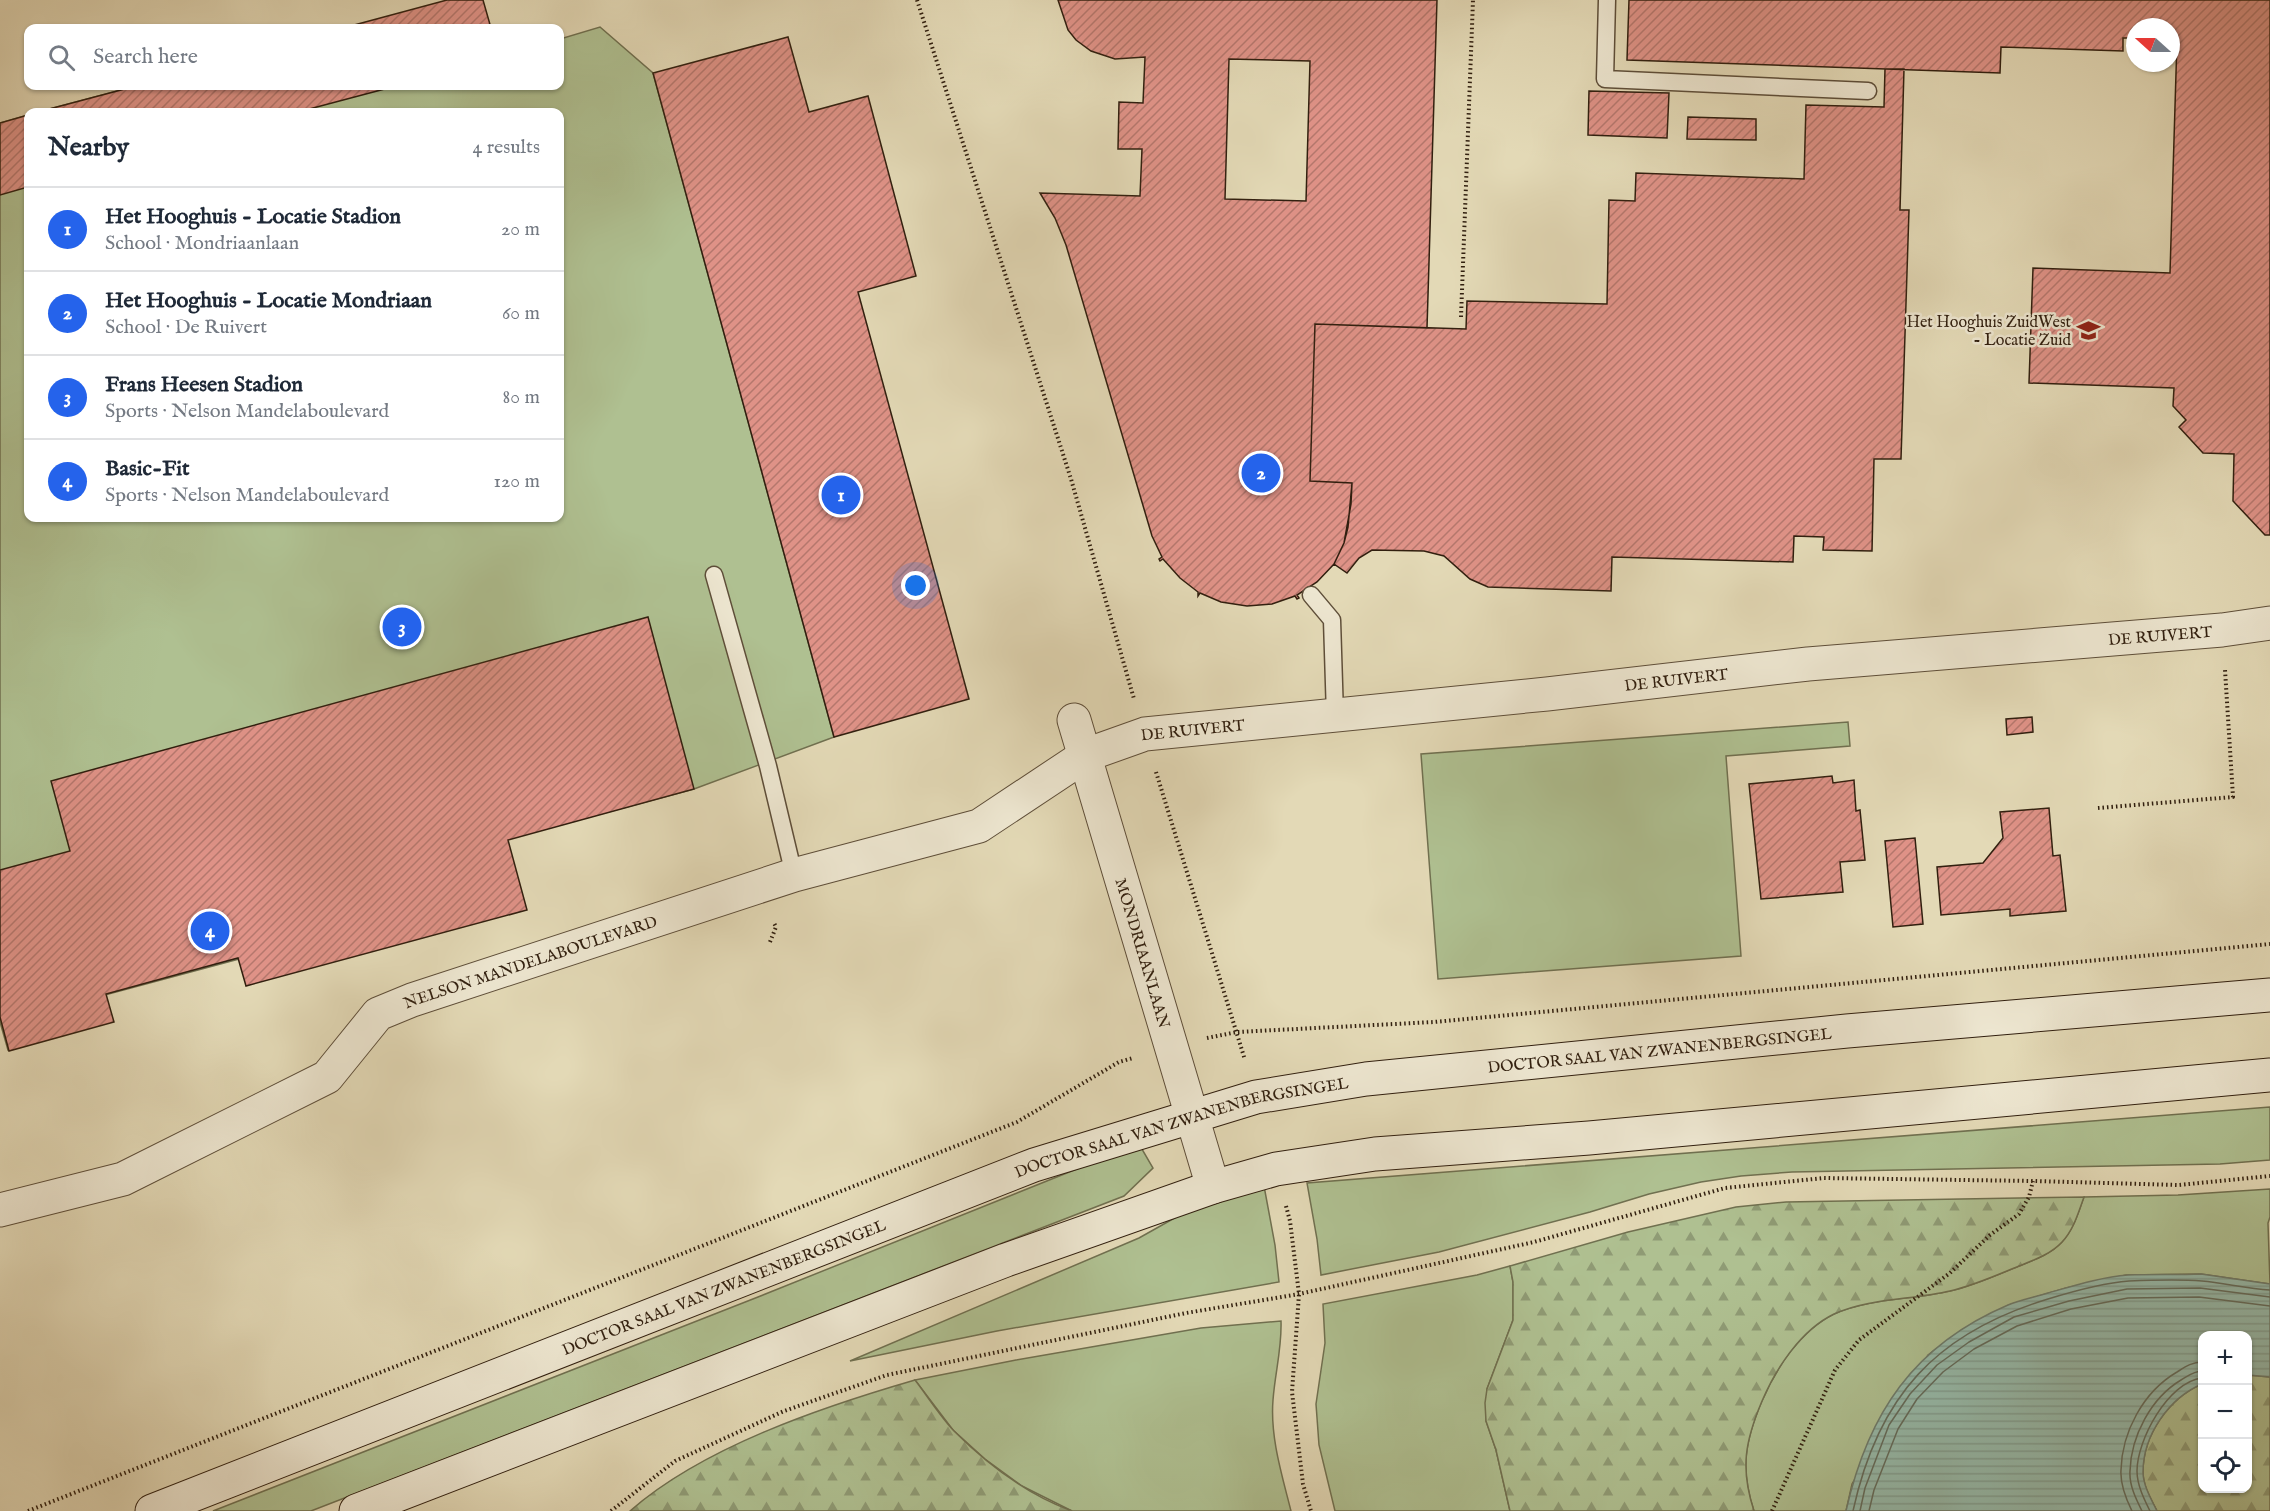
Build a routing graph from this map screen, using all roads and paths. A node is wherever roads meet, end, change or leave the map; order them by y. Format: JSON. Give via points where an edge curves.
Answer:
{"nodes":[{"id":1,"x":1473,"y":0,"type":"edge"},
{"id":2,"x":1607,"y":0,"type":"edge"},
{"id":3,"x":1868,"y":91,"type":"dead end"},
{"id":4,"x":1461,"y":317,"type":"dead end"},
{"id":5,"x":714,"y":575,"type":"dead end"},
{"id":6,"x":1311,"y":595,"type":"dead end"},
{"id":7,"x":2270,"y":623,"type":"edge"},
{"id":8,"x":2222,"y":630,"type":"junction"},
{"id":9,"x":1335,"y":716,"type":"junction"},
{"id":10,"x":1074,"y":720,"type":"dead end"},
{"id":11,"x":1086,"y":755,"type":"junction"},
{"id":12,"x":2097,"y":807,"type":"dead end"},
{"id":13,"x":794,"y":875,"type":"junction"},
{"id":14,"x":2270,"y":995,"type":"edge"},
{"id":15,"x":2270,"y":1075,"type":"edge"},
{"id":16,"x":1193,"y":1115,"type":"junction"},
{"id":17,"x":2270,"y":1176,"type":"edge"},
{"id":18,"x":2033,"y":1180,"type":"junction"},
{"id":19,"x":1213,"y":1187,"type":"junction"},
{"id":20,"x":0,"y":1210,"type":"edge"},
{"id":21,"x":390,"y":1503,"type":"edge"},
{"id":22,"x":152,"y":1511,"type":"edge"},
{"id":23,"x":356,"y":1511,"type":"edge"},
{"id":24,"x":611,"y":1511,"type":"edge"},
{"id":25,"x":1772,"y":1511,"type":"edge"}],
"edges":[{"from":1,"to":4,"type":"path"},
{"from":2,"to":3,"type":"lane","via":[[1605,79]]},
{"from":5,"to":13,"type":"lane"},
{"from":6,"to":9,"type":"lane","via":[[1332,620]]},
{"from":7,"to":8,"type":"main road","name":"DE RUIVERT"},
{"from":8,"to":9,"type":"main road","name":"DE RUIVERT","via":[[1808,664]]},
{"from":8,"to":12,"type":"path","via":[[2233,797]]},
{"from":9,"to":11,"type":"main road","name":"DE RUIVERT","via":[[1145,734]]},
{"from":10,"to":11,"type":"main road","name":"MONDRIAANLAAN"},
{"from":11,"to":13,"type":"main road","name":"NELSON MANDELABOULEVARD","via":[[980,826]]},
{"from":11,"to":16,"type":"main road","name":"MONDRIAANLAAN"},
{"from":13,"to":20,"type":"main road","name":"NELSON MANDELABOULEVARD","via":[[378,1014],[327,1077],[123,1179]]},
{"from":14,"to":16,"type":"main road","name":"DOCTOR SAAL VAN ZWANENBERGSINGEL","via":[[1847,1031],[1366,1079],[1256,1097]]},
{"from":15,"to":19,"type":"main road","via":[[1375,1154],[1276,1169]]},
{"from":16,"to":19,"type":"main road","name":"MONDRIAANLAAN"},
{"from":16,"to":22,"type":"main road","name":"DOCTOR SAAL VAN ZWANENBERGSINGEL","via":[[1034,1165]]},
{"from":17,"to":18,"type":"path","via":[[2179,1185]]},
{"from":18,"to":24,"type":"path","via":[[1824,1178],[1725,1188],[1534,1242],[1299,1294],[887,1375],[784,1411],[675,1461]]},
{"from":18,"to":25,"type":"path","via":[[2019,1214],[1950,1273],[1859,1340],[1834,1370]]},
{"from":19,"to":21,"type":"main road","via":[[1006,1260]]},
{"from":21,"to":23,"type":"main road"}]}
